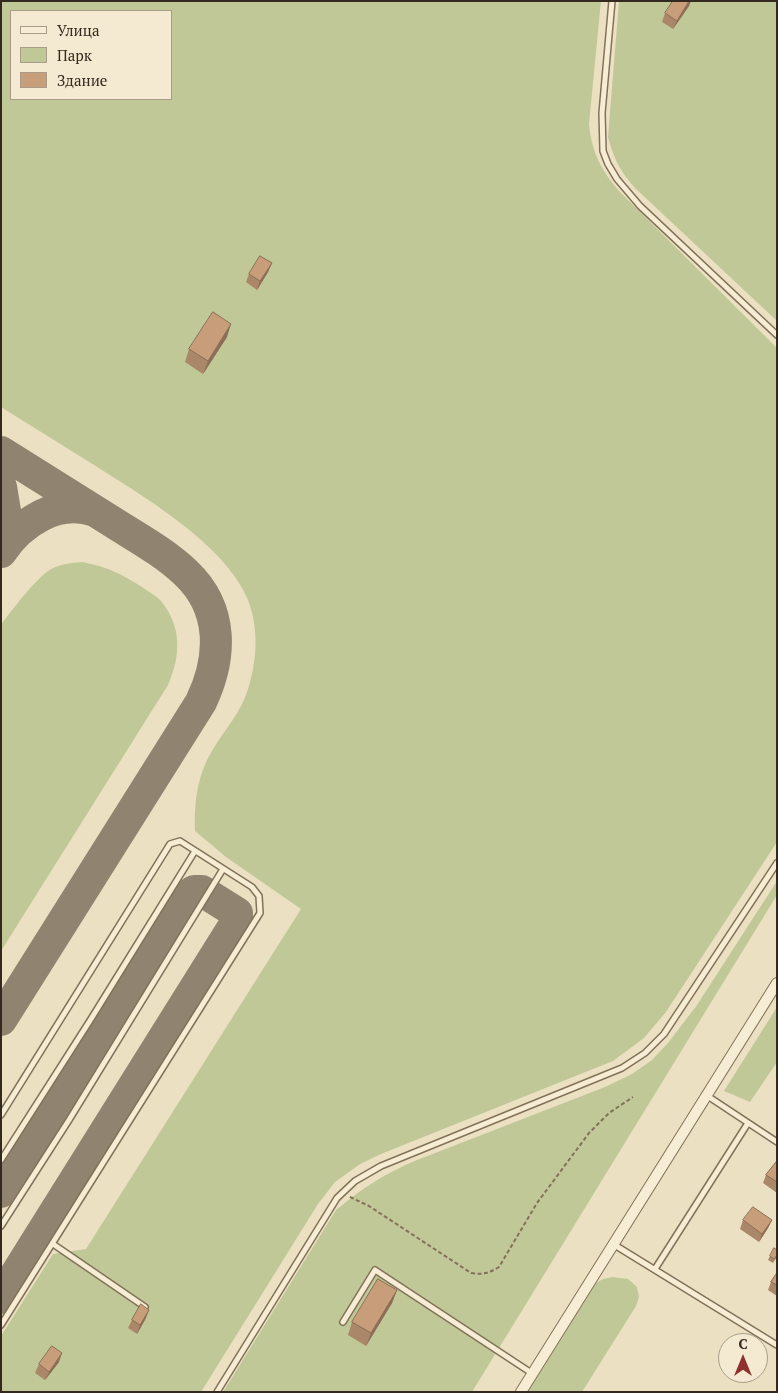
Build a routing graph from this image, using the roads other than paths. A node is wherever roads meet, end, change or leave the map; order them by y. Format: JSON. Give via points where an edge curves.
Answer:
{"nodes":[{"id":1,"x":612,"y":1,"type":"edge"},
{"id":2,"x":777,"y":335,"type":"edge"},
{"id":3,"x":195,"y":850,"type":"junction"},
{"id":4,"x":777,"y":863,"type":"edge"},
{"id":5,"x":223,"y":869,"type":"junction"},
{"id":6,"x":777,"y":982,"type":"edge"},
{"id":7,"x":706,"y":1095,"type":"junction"},
{"id":8,"x":1,"y":1115,"type":"edge"},
{"id":9,"x":748,"y":1123,"type":"junction"},
{"id":10,"x":777,"y":1142,"type":"edge"},
{"id":11,"x":1,"y":1160,"type":"edge"},
{"id":12,"x":1,"y":1226,"type":"edge"},
{"id":13,"x":613,"y":1243,"type":"junction"},
{"id":14,"x":52,"y":1244,"type":"junction"},
{"id":15,"x":655,"y":1269,"type":"junction"},
{"id":16,"x":145,"y":1307,"type":"edge"},
{"id":17,"x":343,"y":1322,"type":"dead end"},
{"id":18,"x":1,"y":1325,"type":"edge"},
{"id":19,"x":777,"y":1345,"type":"edge"},
{"id":20,"x":533,"y":1374,"type":"junction"},
{"id":21,"x":217,"y":1392,"type":"edge"},
{"id":22,"x":521,"y":1392,"type":"edge"}],
"edges":[{"from":1,"to":2,"type":"lane","via":[[602,113],[603,151],[608,164],[640,206]]},
{"from":3,"to":5,"type":"lane"},
{"from":3,"to":8,"type":"lane","via":[[180,841],[170,844]]},
{"from":3,"to":11,"type":"lane"},
{"from":4,"to":21,"type":"lane","via":[[664,1034],[645,1053],[622,1068],[380,1166],[355,1180],[341,1193]]},
{"from":5,"to":12,"type":"lane"},
{"from":5,"to":14,"type":"lane","via":[[252,887],[258,896],[260,913]]},
{"from":6,"to":7,"type":"street"},
{"from":7,"to":9,"type":"lane"},
{"from":7,"to":13,"type":"street"},
{"from":9,"to":10,"type":"lane"},
{"from":9,"to":15,"type":"lane"},
{"from":13,"to":15,"type":"lane"},
{"from":13,"to":20,"type":"street"},
{"from":14,"to":16,"type":"lane"},
{"from":14,"to":18,"type":"lane"},
{"from":15,"to":19,"type":"lane"},
{"from":17,"to":20,"type":"lane","via":[[375,1270]]},
{"from":20,"to":22,"type":"street"}]}
